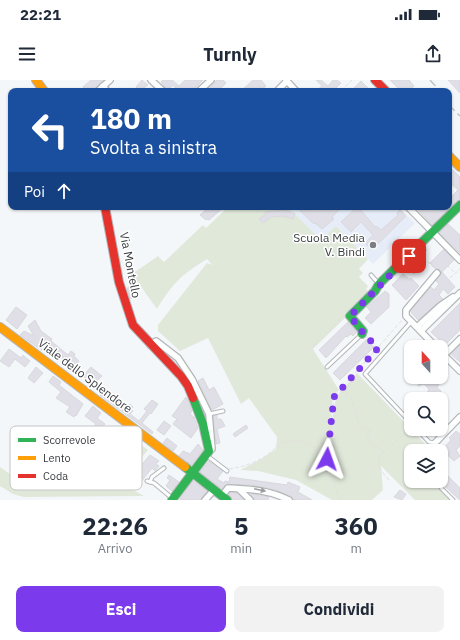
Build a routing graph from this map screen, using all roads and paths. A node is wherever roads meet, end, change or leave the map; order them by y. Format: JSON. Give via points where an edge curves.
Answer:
{"nodes":[{"id":1,"x":151,"y":80,"type":"edge"},
{"id":2,"x":211,"y":80,"type":"edge"},
{"id":3,"x":352,"y":80,"type":"edge"},
{"id":4,"x":375,"y":80,"type":"edge"},
{"id":5,"x":160,"y":88,"type":"edge"},
{"id":6,"x":202,"y":88,"type":"edge"},
{"id":7,"x":344,"y":88,"type":"edge"},
{"id":8,"x":383,"y":88,"type":"edge"},
{"id":9,"x":452,"y":159,"type":"edge"},
{"id":10,"x":460,"y":167,"type":"edge"},
{"id":11,"x":460,"y":205,"type":"edge"},
{"id":12,"x":106,"y":210,"type":"edge"},
{"id":13,"x":411,"y":210,"type":"edge"},
{"id":14,"x":429,"y":210,"type":"edge"},
{"id":15,"x":424,"y":215,"type":"dead end"},
{"id":16,"x":433,"y":232,"type":"junction"},
{"id":17,"x":423,"y":257,"type":"dead end"},
{"id":18,"x":460,"y":260,"type":"edge"},
{"id":19,"x":445,"y":267,"type":"dead end"},
{"id":20,"x":460,"y":268,"type":"edge"},
{"id":21,"x":438,"y":273,"type":"joint"},
{"id":22,"x":454,"y":273,"type":"junction"},
{"id":23,"x":370,"y":275,"type":"dead end"},
{"id":24,"x":450,"y":278,"type":"dead end"},
{"id":25,"x":379,"y":284,"type":"junction"},
{"id":26,"x":459,"y":294,"type":"edge"},
{"id":27,"x":346,"y":315,"type":"dead end"},
{"id":28,"x":404,"y":317,"type":"junction"},
{"id":29,"x":412,"y":322,"type":"junction"},
{"id":30,"x":0,"y":328,"type":"edge"},
{"id":31,"x":419,"y":329,"type":"junction"},
{"id":32,"x":362,"y":333,"type":"junction"},
{"id":33,"x":460,"y":339,"type":"edge"},
{"id":34,"x":429,"y":340,"type":"edge"},
{"id":35,"x":150,"y":345,"type":"junction"},
{"id":36,"x":378,"y":348,"type":"junction"},
{"id":37,"x":448,"y":350,"type":"edge"},
{"id":38,"x":308,"y":351,"type":"dead end"},
{"id":39,"x":448,"y":359,"type":"edge"},
{"id":40,"x":328,"y":367,"type":"dead end"},
{"id":41,"x":460,"y":371,"type":"edge"},
{"id":42,"x":340,"y":390,"type":"junction"},
{"id":43,"x":223,"y":411,"type":"dead end"},
{"id":44,"x":209,"y":414,"type":"junction"},
{"id":45,"x":404,"y":415,"type":"edge"},
{"id":46,"x":460,"y":417,"type":"edge"},
{"id":47,"x":130,"y":426,"type":"edge"},
{"id":48,"x":404,"y":433,"type":"edge"},
{"id":49,"x":142,"y":435,"type":"edge"},
{"id":50,"x":423,"y":436,"type":"edge"},
{"id":51,"x":435,"y":444,"type":"joint"},
{"id":52,"x":384,"y":451,"type":"junction"},
{"id":53,"x":208,"y":453,"type":"junction"},
{"id":54,"x":326,"y":462,"type":"junction"},
{"id":55,"x":164,"y":468,"type":"dead end"},
{"id":56,"x":227,"y":471,"type":"joint"},
{"id":57,"x":193,"y":474,"type":"junction"},
{"id":58,"x":389,"y":480,"type":"dead end"},
{"id":59,"x":441,"y":488,"type":"dead end"},
{"id":60,"x":239,"y":489,"type":"junction"},
{"id":61,"x":214,"y":490,"type":"junction"},
{"id":62,"x":224,"y":498,"type":"edge"},
{"id":63,"x":172,"y":499,"type":"edge"},
{"id":64,"x":206,"y":500,"type":"edge"},
{"id":65,"x":250,"y":500,"type":"edge"},
{"id":66,"x":287,"y":500,"type":"edge"},
{"id":67,"x":340,"y":500,"type":"edge"},
{"id":68,"x":454,"y":500,"type":"edge"}],
"edges":[{"from":1,"to":5,"type":"street"},
{"from":2,"to":6,"type":"street"},
{"from":3,"to":7,"type":"path"},
{"from":4,"to":8,"type":"street"},
{"from":9,"to":10,"type":"street"},
{"from":11,"to":16,"type":"street"},
{"from":12,"to":35,"type":"street","name":"Via Montello","via":[[124,301],[133,325]]},
{"from":13,"to":16,"type":"street"},
{"from":14,"to":15,"type":"path"},
{"from":16,"to":18,"type":"street","via":[[439,242]]},
{"from":16,"to":25,"type":"street","via":[[422,248]]},
{"from":17,"to":21,"type":"path"},
{"from":19,"to":22,"type":"path","via":[[448,265]]},
{"from":20,"to":22,"type":"path"},
{"from":21,"to":28,"type":"street","via":[[406,310]]},
{"from":22,"to":24,"type":"path"},
{"from":23,"to":25,"type":"lane"},
{"from":25,"to":32,"type":"street","via":[[350,316]]},
{"from":26,"to":31,"type":"street","via":[[440,306]]},
{"from":27,"to":38,"type":"path"},
{"from":28,"to":29,"type":"street"},
{"from":28,"to":36,"type":"path"},
{"from":29,"to":31,"type":"street"},
{"from":29,"to":45,"type":"lane","via":[[365,374]]},
{"from":30,"to":47,"type":"street","name":"Viale dello Splendore"},
{"from":31,"to":34,"type":"street"},
{"from":32,"to":36,"type":"path"},
{"from":32,"to":40,"type":"lane"},
{"from":33,"to":37,"type":"street"},
{"from":35,"to":44,"type":"street","via":[[156,341],[178,358],[192,379]]},
{"from":35,"to":53,"type":"street","name":"Via Montello","via":[[188,386],[202,424]]},
{"from":36,"to":42,"type":"path"},
{"from":39,"to":41,"type":"street"},
{"from":42,"to":52,"type":"path","via":[[351,397],[360,428],[370,429],[367,440]]},
{"from":42,"to":54,"type":"path","via":[[334,397]]},
{"from":43,"to":44,"type":"lane"},
{"from":44,"to":53,"type":"street","via":[[212,449]]},
{"from":46,"to":51,"type":"street"},
{"from":48,"to":52,"type":"path"},
{"from":49,"to":57,"type":"street","name":"Viale dello Splendore"},
{"from":50,"to":51,"type":"lane"},
{"from":52,"to":58,"type":"path","via":[[378,463],[379,469]]},
{"from":53,"to":56,"type":"lane"},
{"from":53,"to":57,"type":"street"},
{"from":54,"to":56,"type":"path","via":[[315,447],[304,441],[293,441],[281,444],[263,458],[243,468],[230,468]]},
{"from":54,"to":67,"type":"path"},
{"from":55,"to":63,"type":"lane","via":[[149,482],[162,488]]},
{"from":57,"to":61,"type":"street","name":"Viale dello Splendore"},
{"from":57,"to":63,"type":"street"},
{"from":59,"to":68,"type":"lane"},
{"from":60,"to":62,"type":"street","via":[[228,488]]},
{"from":60,"to":65,"type":"street"},
{"from":60,"to":66,"type":"street","one_way":true,"via":[[253,489]]},
{"from":61,"to":62,"type":"street","name":"Viale dello Splendore"},
{"from":61,"to":64,"type":"street"}]}
